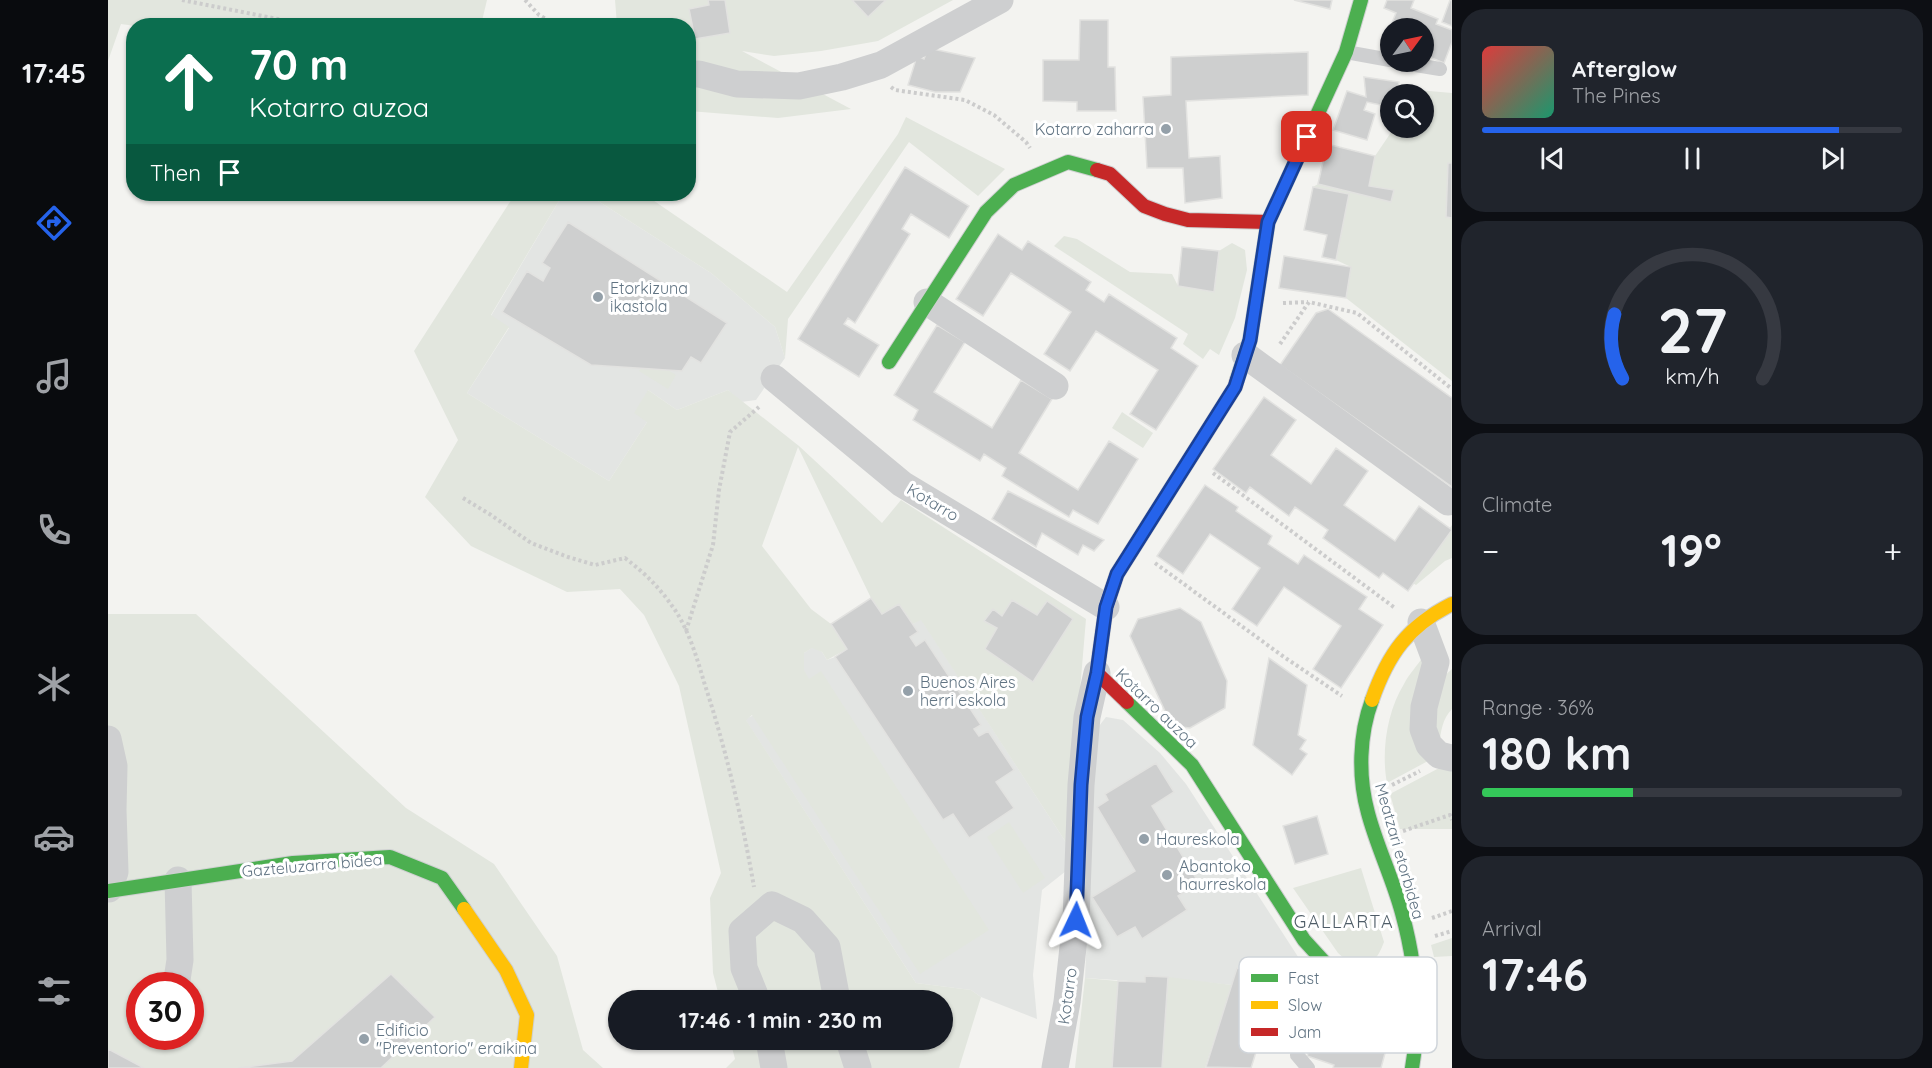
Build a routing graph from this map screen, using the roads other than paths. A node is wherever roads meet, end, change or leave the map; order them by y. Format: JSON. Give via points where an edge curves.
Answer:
{"nodes":[{"id":1,"x":1000,"y":0,"type":"edge"},
{"id":2,"x":1361,"y":0,"type":"edge"},
{"id":3,"x":1346,"y":52,"type":"junction"},
{"id":4,"x":1380,"y":58,"type":"edge"},
{"id":5,"x":1434,"y":68,"type":"edge"},
{"id":6,"x":1440,"y":69,"type":"dead end"},
{"id":7,"x":696,"y":74,"type":"edge"},
{"id":8,"x":1268,"y":222,"type":"junction"},
{"id":9,"x":927,"y":302,"type":"junction"},
{"id":10,"x":1254,"y":361,"type":"junction"},
{"id":11,"x":889,"y":362,"type":"dead end"},
{"id":12,"x":774,"y":378,"type":"dead end"},
{"id":13,"x":1055,"y":386,"type":"dead end"},
{"id":14,"x":1448,"y":502,"type":"dead end"},
{"id":15,"x":1452,"y":604,"type":"edge"},
{"id":16,"x":1106,"y":607,"type":"junction"},
{"id":17,"x":1421,"y":622,"type":"junction"},
{"id":18,"x":1097,"y":673,"type":"junction"},
{"id":19,"x":108,"y":739,"type":"edge"},
{"id":20,"x":1452,"y":758,"type":"edge"},
{"id":21,"x":178,"y":880,"type":"junction"},
{"id":22,"x":108,"y":890,"type":"edge"},
{"id":23,"x":1319,"y":957,"type":"edge"},
{"id":24,"x":1410,"y":957,"type":"edge"},
{"id":25,"x":178,"y":972,"type":"edge"},
{"id":26,"x":753,"y":990,"type":"edge"},
{"id":27,"x":835,"y":990,"type":"edge"},
{"id":28,"x":771,"y":1050,"type":"edge"},
{"id":29,"x":852,"y":1050,"type":"edge"},
{"id":30,"x":1298,"y":1053,"type":"edge"},
{"id":31,"x":1416,"y":1053,"type":"edge"},
{"id":32,"x":521,"y":1068,"type":"edge"},
{"id":33,"x":774,"y":1068,"type":"edge"},
{"id":34,"x":858,"y":1068,"type":"edge"},
{"id":35,"x":1055,"y":1068,"type":"edge"},
{"id":36,"x":1308,"y":1068,"type":"edge"},
{"id":37,"x":1412,"y":1068,"type":"edge"}],
"edges":[{"from":1,"to":7,"type":"street","via":[[881,65],[842,78],[799,86],[737,84]]},
{"from":2,"to":3,"type":"street","name":"Kotarro auzoa"},
{"from":3,"to":4,"type":"lane"},
{"from":3,"to":8,"type":"street","name":"Kotarro auzoa"},
{"from":5,"to":6,"type":"lane"},
{"from":8,"to":9,"type":"street","via":[[1188,220],[1144,206],[1110,174],[1068,162],[1014,185],[986,212]]},
{"from":8,"to":10,"type":"street","name":"Kotarro auzoa","via":[[1250,340]]},
{"from":9,"to":11,"type":"street"},
{"from":9,"to":13,"type":"street"},
{"from":10,"to":14,"type":"street"},
{"from":10,"to":16,"type":"street","name":"Kotarro auzoa","via":[[1117,574]]},
{"from":12,"to":16,"type":"street","name":"Kotarro","via":[[902,484]]},
{"from":15,"to":17,"type":"street","name":"Meatzari etorbidea"},
{"from":16,"to":18,"type":"street","name":"Kotarro auzoa"},
{"from":17,"to":20,"type":"street","via":[[1436,662],[1424,707],[1424,729],[1429,745],[1439,755]]},
{"from":17,"to":24,"type":"street","name":"Meatzari etorbidea","via":[[1402,643],[1380,679],[1372,698],[1361,753],[1365,803],[1397,895]]},
{"from":18,"to":23,"type":"street","name":"Kotarro auzoa","via":[[1192,765],[1304,940]]},
{"from":18,"to":35,"type":"street","name":"Kotarro","via":[[1087,717],[1081,785],[1075,932]]},
{"from":19,"to":22,"type":"street","via":[[114,766],[115,872]]},
{"from":21,"to":22,"type":"street","name":"Gazteluzarra bidea"},
{"from":21,"to":25,"type":"street"},
{"from":21,"to":32,"type":"street","name":"Gazteluzarra bidea","via":[[293,864],[390,857],[442,878],[506,970],[527,1015]]},
{"from":26,"to":27,"type":"street","via":[[744,968],[742,931],[772,905],[804,920],[827,947]]},
{"from":28,"to":33,"type":"street"},
{"from":29,"to":34,"type":"street"},
{"from":30,"to":36,"type":"lane"},
{"from":31,"to":37,"type":"street","name":"Meatzari etorbidea"}]}
